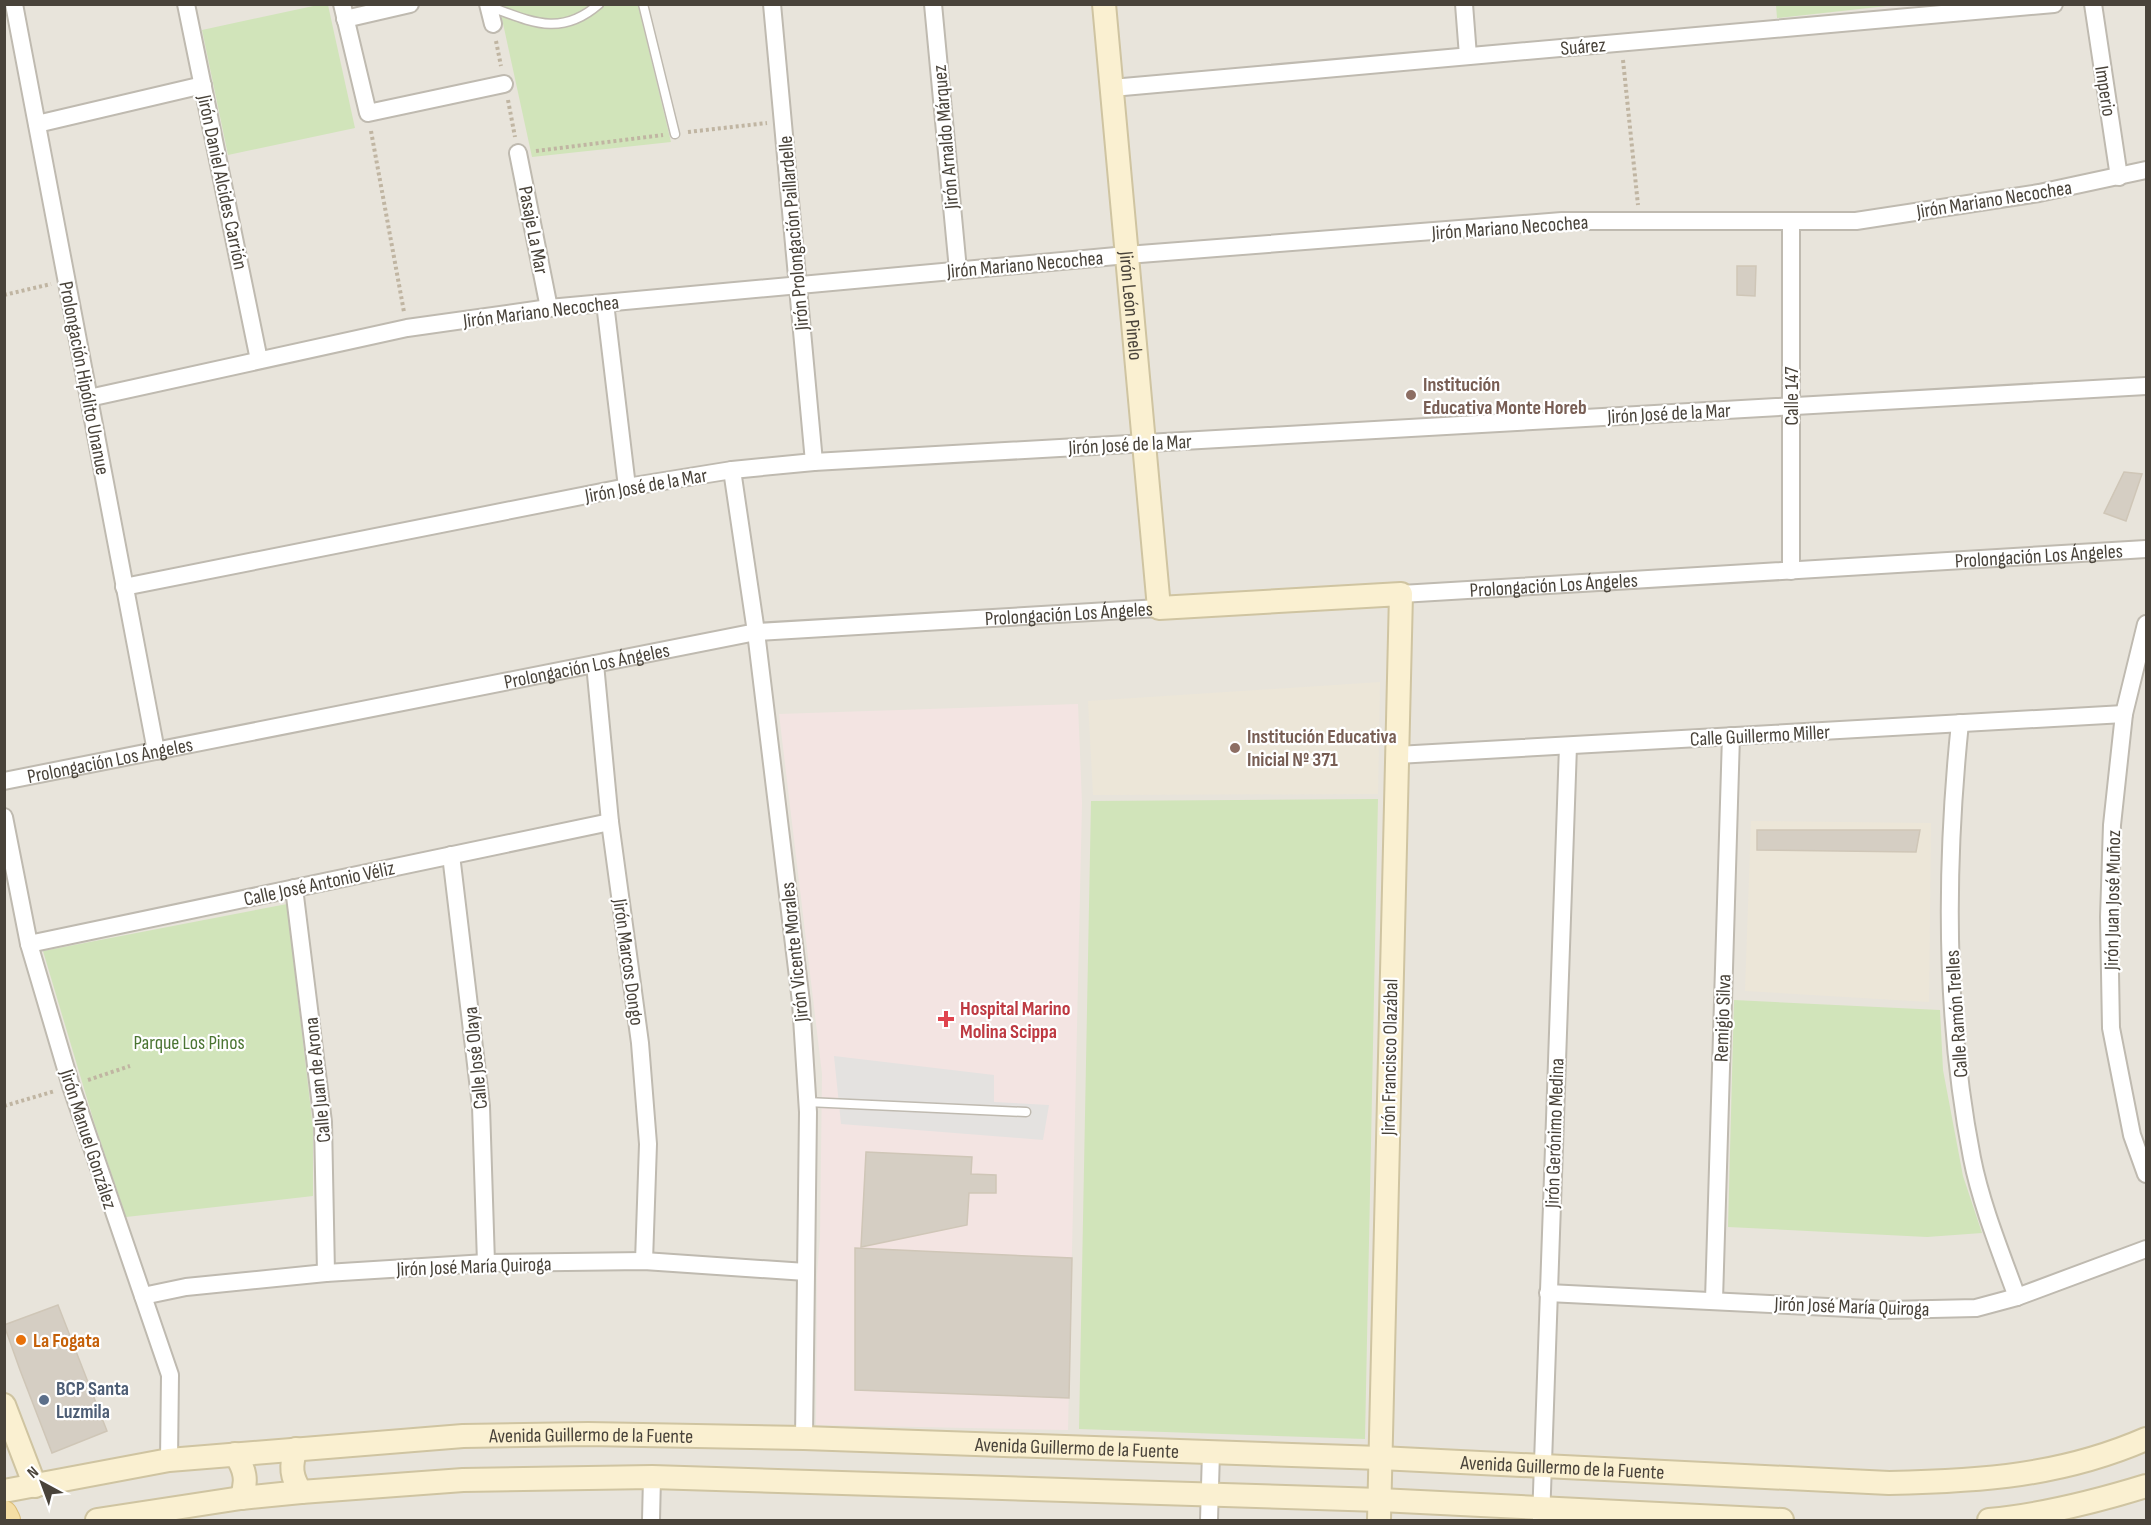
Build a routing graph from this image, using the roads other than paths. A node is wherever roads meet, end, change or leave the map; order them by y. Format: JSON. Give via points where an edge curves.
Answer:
{"nodes":[{"id":1,"x":14,"y":4,"type":"edge"},
{"id":2,"x":186,"y":4,"type":"edge"},
{"id":3,"x":410,"y":4,"type":"edge"},
{"id":4,"x":599,"y":4,"type":"edge"},
{"id":5,"x":643,"y":4,"type":"edge"},
{"id":6,"x":772,"y":4,"type":"edge"},
{"id":7,"x":933,"y":4,"type":"edge"},
{"id":8,"x":1104,"y":4,"type":"edge"},
{"id":9,"x":1464,"y":4,"type":"edge"},
{"id":10,"x":2054,"y":4,"type":"edge"},
{"id":11,"x":2092,"y":4,"type":"edge"},
{"id":12,"x":488,"y":5,"type":"edge"},
{"id":13,"x":344,"y":12,"type":"edge"},
{"id":14,"x":493,"y":24,"type":"dead end"},
{"id":15,"x":1468,"y":56,"type":"junction"},
{"id":16,"x":504,"y":84,"type":"dead end"},
{"id":17,"x":203,"y":85,"type":"junction"},
{"id":18,"x":1112,"y":87,"type":"junction"},
{"id":19,"x":37,"y":124,"type":"junction"},
{"id":20,"x":675,"y":134,"type":"road end"},
{"id":21,"x":518,"y":153,"type":"road end"},
{"id":22,"x":2146,"y":170,"type":"edge"},
{"id":23,"x":2119,"y":177,"type":"junction"},
{"id":24,"x":1791,"y":220,"type":"junction"},
{"id":25,"x":1127,"y":255,"type":"junction"},
{"id":26,"x":958,"y":270,"type":"junction"},
{"id":27,"x":798,"y":285,"type":"junction"},
{"id":28,"x":606,"y":303,"type":"junction"},
{"id":29,"x":549,"y":308,"type":"junction"},
{"id":30,"x":259,"y":360,"type":"junction"},
{"id":31,"x":2146,"y":386,"type":"edge"},
{"id":32,"x":88,"y":398,"type":"junction"},
{"id":33,"x":1790,"y":406,"type":"junction"},
{"id":34,"x":1144,"y":443,"type":"junction"},
{"id":35,"x":814,"y":462,"type":"junction"},
{"id":36,"x":732,"y":470,"type":"junction"},
{"id":37,"x":627,"y":487,"type":"junction"},
{"id":38,"x":2146,"y":549,"type":"edge"},
{"id":39,"x":1791,"y":570,"type":"junction"},
{"id":40,"x":124,"y":587,"type":"junction"},
{"id":41,"x":1401,"y":594,"type":"junction"},
{"id":42,"x":1159,"y":608,"type":"junction"},
{"id":43,"x":2146,"y":624,"type":"edge"},
{"id":44,"x":756,"y":632,"type":"junction"},
{"id":45,"x":595,"y":664,"type":"junction"},
{"id":46,"x":2124,"y":714,"type":"junction"},
{"id":47,"x":1960,"y":723,"type":"junction"},
{"id":48,"x":1731,"y":736,"type":"junction"},
{"id":49,"x":1568,"y":746,"type":"junction"},
{"id":50,"x":156,"y":751,"type":"junction"},
{"id":51,"x":1397,"y":755,"type":"junction"},
{"id":52,"x":4,"y":781,"type":"edge"},
{"id":53,"x":4,"y":817,"type":"edge"},
{"id":54,"x":609,"y":822,"type":"junction"},
{"id":55,"x":451,"y":855,"type":"junction"},
{"id":56,"x":294,"y":888,"type":"junction"},
{"id":57,"x":29,"y":944,"type":"junction"},
{"id":58,"x":807,"y":1102,"type":"junction"},
{"id":59,"x":1026,"y":1113,"type":"dead end"},
{"id":60,"x":2146,"y":1174,"type":"edge"},
{"id":61,"x":2146,"y":1249,"type":"edge"},
{"id":62,"x":644,"y":1261,"type":"junction"},
{"id":63,"x":486,"y":1263,"type":"junction"},
{"id":64,"x":806,"y":1272,"type":"junction"},
{"id":65,"x":326,"y":1274,"type":"junction"},
{"id":66,"x":1548,"y":1293,"type":"junction"},
{"id":67,"x":142,"y":1296,"type":"junction"},
{"id":68,"x":2017,"y":1297,"type":"junction"},
{"id":69,"x":1714,"y":1300,"type":"junction"},
{"id":70,"x":4,"y":1405,"type":"edge"},
{"id":71,"x":804,"y":1438,"type":"junction"},
{"id":72,"x":2146,"y":1439,"type":"edge"},
{"id":73,"x":296,"y":1449,"type":"junction"},
{"id":74,"x":1211,"y":1452,"type":"junction"},
{"id":75,"x":235,"y":1454,"type":"junction"},
{"id":76,"x":1380,"y":1458,"type":"junction"},
{"id":77,"x":169,"y":1460,"type":"junction"},
{"id":78,"x":1542,"y":1466,"type":"junction"},
{"id":79,"x":652,"y":1477,"type":"junction"},
{"id":80,"x":35,"y":1486,"type":"junction"},
{"id":81,"x":2146,"y":1486,"type":"edge"},
{"id":82,"x":4,"y":1491,"type":"edge"},
{"id":83,"x":302,"y":1492,"type":"junction"},
{"id":84,"x":1210,"y":1495,"type":"junction"},
{"id":85,"x":241,"y":1498,"type":"junction"},
{"id":86,"x":1380,"y":1510,"type":"edge"},
{"id":87,"x":4,"y":1514,"type":"edge"},
{"id":88,"x":1541,"y":1514,"type":"edge"},
{"id":89,"x":7,"y":1521,"type":"edge"},
{"id":90,"x":97,"y":1521,"type":"edge"},
{"id":91,"x":651,"y":1521,"type":"edge"},
{"id":92,"x":1209,"y":1521,"type":"edge"},
{"id":93,"x":1782,"y":1521,"type":"edge"},
{"id":94,"x":1989,"y":1521,"type":"edge"}],
"edges":[{"from":1,"to":19,"type":"street","name":"Prolongación Hipólito Unanue"},
{"from":2,"to":17,"type":"street","name":"Jirón Daniel Alcides Carrión"},
{"from":3,"to":13,"type":"street"},
{"from":4,"to":12,"type":"lane","via":[[580,19],[539,24]]},
{"from":5,"to":20,"type":"lane"},
{"from":6,"to":27,"type":"street","name":"Jirón Prolongación Paillardelle"},
{"from":7,"to":26,"type":"street","name":"Jirón Arnaldo Márquez"},
{"from":8,"to":18,"type":"main road","name":"Jirón León Pinelo"},
{"from":9,"to":15,"type":"street"},
{"from":10,"to":15,"type":"street","name":"Suárez"},
{"from":11,"to":23,"type":"street","name":"Imperio"},
{"from":12,"to":14,"type":"street"},
{"from":13,"to":16,"type":"street","via":[[368,112]]},
{"from":15,"to":18,"type":"street","name":"Suárez"},
{"from":17,"to":19,"type":"street"},
{"from":17,"to":30,"type":"street","name":"Jirón Daniel Alcides Carrión"},
{"from":18,"to":25,"type":"main road","name":"Jirón León Pinelo"},
{"from":19,"to":32,"type":"street","name":"Prolongación Hipólito Unanue"},
{"from":21,"to":29,"type":"street","name":"Pasaje La Mar"},
{"from":22,"to":23,"type":"street","name":"Jirón Mariano Necochea"},
{"from":23,"to":24,"type":"street","name":"Jirón Mariano Necochea","via":[[1856,221]]},
{"from":24,"to":25,"type":"street","name":"Jirón Mariano Necochea","via":[[1562,221]]},
{"from":24,"to":33,"type":"street","name":"Calle 147"},
{"from":25,"to":26,"type":"street","name":"Jirón Mariano Necochea"},
{"from":25,"to":34,"type":"main road","name":"Jirón León Pinelo"},
{"from":26,"to":27,"type":"street","name":"Jirón Mariano Necochea"},
{"from":27,"to":28,"type":"street","name":"Jirón Mariano Necochea"},
{"from":27,"to":35,"type":"street","name":"Jirón Prolongación Paillardelle"},
{"from":28,"to":29,"type":"street","name":"Jirón Mariano Necochea"},
{"from":28,"to":37,"type":"street"},
{"from":29,"to":30,"type":"street","name":"Jirón Mariano Necochea","via":[[407,328]]},
{"from":30,"to":32,"type":"street","name":"Jirón Mariano Necochea"},
{"from":31,"to":33,"type":"street","name":"Jirón José de la Mar"},
{"from":32,"to":40,"type":"street","name":"Prolongación Hipólito Unanue"},
{"from":33,"to":34,"type":"street","name":"Jirón José de la Mar"},
{"from":33,"to":39,"type":"street","name":"Calle 147"},
{"from":34,"to":35,"type":"street","name":"Jirón José de la Mar"},
{"from":34,"to":42,"type":"main road","name":"Jirón León Pinelo"},
{"from":35,"to":36,"type":"street","name":"Jirón José de la Mar"},
{"from":36,"to":37,"type":"street","name":"Jirón José de la Mar"},
{"from":36,"to":44,"type":"street","name":"Jirón Vicente Morales"},
{"from":37,"to":40,"type":"street","name":"Jirón José de la Mar"},
{"from":38,"to":39,"type":"street","name":"Prolongación Los Ángeles"},
{"from":39,"to":41,"type":"street","name":"Prolongación Los Ángeles"},
{"from":40,"to":50,"type":"street","name":"Prolongación Hipólito Unanue"},
{"from":41,"to":42,"type":"main road","name":"Prolongación Los Ángeles"},
{"from":41,"to":51,"type":"main road","name":"Jirón Francisco Olazábal"},
{"from":42,"to":44,"type":"street","name":"Prolongación Los Ángeles"},
{"from":43,"to":46,"type":"street","name":"Jirón Juan José Muñoz"},
{"from":44,"to":45,"type":"street","name":"Prolongación Los Ángeles"},
{"from":44,"to":58,"type":"street","name":"Jirón Vicente Morales","via":[[801,1002]]},
{"from":45,"to":50,"type":"street","name":"Prolongación Los Ángeles"},
{"from":45,"to":54,"type":"street","name":"Jirón Marcos Dongo"},
{"from":46,"to":47,"type":"street","name":"Calle Guillermo Miller"},
{"from":46,"to":60,"type":"street","name":"Jirón Juan José Muñoz","via":[[2112,825],[2111,1028],[2132,1135]]},
{"from":47,"to":48,"type":"street","name":"Calle Guillermo Miller"},
{"from":47,"to":68,"type":"street","name":"Calle Ramón Trelles","via":[[1949,872],[1957,1067],[1972,1160]]},
{"from":48,"to":49,"type":"street","name":"Calle Guillermo Miller"},
{"from":48,"to":69,"type":"street","name":"Remigio Silva"},
{"from":49,"to":51,"type":"street","name":"Calle Guillermo Miller"},
{"from":49,"to":66,"type":"street","name":"Jirón Gerónimo Medina"},
{"from":50,"to":52,"type":"street","name":"Prolongación Los Ángeles"},
{"from":51,"to":76,"type":"main road","name":"Jirón Francisco Olazábal"},
{"from":53,"to":57,"type":"street","name":"Jirón Manuel González"},
{"from":54,"to":55,"type":"street","name":"Calle José Antonio Véliz"},
{"from":54,"to":62,"type":"street","name":"Jirón Marcos Dongo","via":[[640,1042],[648,1144]]},
{"from":55,"to":56,"type":"street","name":"Calle José Antonio Véliz"},
{"from":55,"to":63,"type":"street","name":"Calle José Olaya","via":[[481,1106]]},
{"from":56,"to":57,"type":"street","name":"Calle José Antonio Véliz"},
{"from":56,"to":65,"type":"street","name":"Calle Juan de Arona","via":[[323,1122]]},
{"from":57,"to":67,"type":"street","name":"Jirón Manuel González","via":[[71,1086]]},
{"from":58,"to":59,"type":"lane"},
{"from":58,"to":64,"type":"street","name":"Jirón Vicente Morales"},
{"from":61,"to":68,"type":"street","name":"Jirón José María Quiroga"},
{"from":62,"to":63,"type":"street","name":"Jirón José María Quiroga"},
{"from":62,"to":64,"type":"street","name":"Jirón José María Quiroga"},
{"from":63,"to":65,"type":"street","name":"Jirón José María Quiroga"},
{"from":64,"to":71,"type":"street","name":"Jirón Vicente Morales"},
{"from":65,"to":67,"type":"street","name":"Jirón José María Quiroga","via":[[186,1287]]},
{"from":66,"to":69,"type":"street","name":"Jirón José María Quiroga"},
{"from":66,"to":78,"type":"street","name":"Jirón Gerónimo Medina"},
{"from":67,"to":77,"type":"street","name":"Jirón Manuel González","via":[[170,1375]]},
{"from":68,"to":69,"type":"street","name":"Jirón José María Quiroga","via":[[1976,1308],[1888,1310]]},
{"from":70,"to":80,"type":"main road"},
{"from":71,"to":73,"type":"main road","name":"Avenida Guillermo de la Fuente","via":[[464,1436]]},
{"from":71,"to":74,"type":"main road","name":"Avenida Guillermo de la Fuente"},
{"from":72,"to":78,"type":"main road","name":"Avenida Guillermo de la Fuente","via":[[2081,1463],[2019,1476],[1958,1481],[1889,1483]]},
{"from":73,"to":75,"type":"main road","name":"Avenida Guillermo de la Fuente"},
{"from":73,"to":83,"type":"main road","via":[[291,1473]]},
{"from":74,"to":76,"type":"main road","name":"Avenida Guillermo de la Fuente"},
{"from":74,"to":84,"type":"street"},
{"from":75,"to":77,"type":"main road","name":"Avenida Guillermo de la Fuente"},
{"from":75,"to":85,"type":"main road","via":[[246,1476]]},
{"from":76,"to":78,"type":"main road","name":"Avenida Guillermo de la Fuente"},
{"from":76,"to":86,"type":"main road","name":"Jirón Francisco Olazábal"},
{"from":77,"to":80,"type":"main road","name":"Avenida Guillermo de la Fuente"},
{"from":78,"to":88,"type":"street","name":"Jirón Gerónimo Medina"},
{"from":79,"to":83,"type":"main road","name":"Avenida Guillermo de la Fuente","via":[[463,1480]]},
{"from":79,"to":84,"type":"main road","name":"Avenida Guillermo de la Fuente"},
{"from":79,"to":91,"type":"street"},
{"from":80,"to":82,"type":"main road","name":"Avenida Guillermo de la Fuente"},
{"from":81,"to":94,"type":"main road","via":[[2090,1504]]},
{"from":83,"to":85,"type":"main road","name":"Avenida Guillermo de la Fuente"},
{"from":84,"to":86,"type":"main road","name":"Avenida Guillermo de la Fuente"},
{"from":84,"to":92,"type":"street"},
{"from":85,"to":90,"type":"main road","name":"Avenida Guillermo de la Fuente"},
{"from":86,"to":88,"type":"main road","name":"Avenida Guillermo de la Fuente"},
{"from":87,"to":89,"type":"main road"},
{"from":88,"to":93,"type":"main road","name":"Avenida Guillermo de la Fuente"}]}
